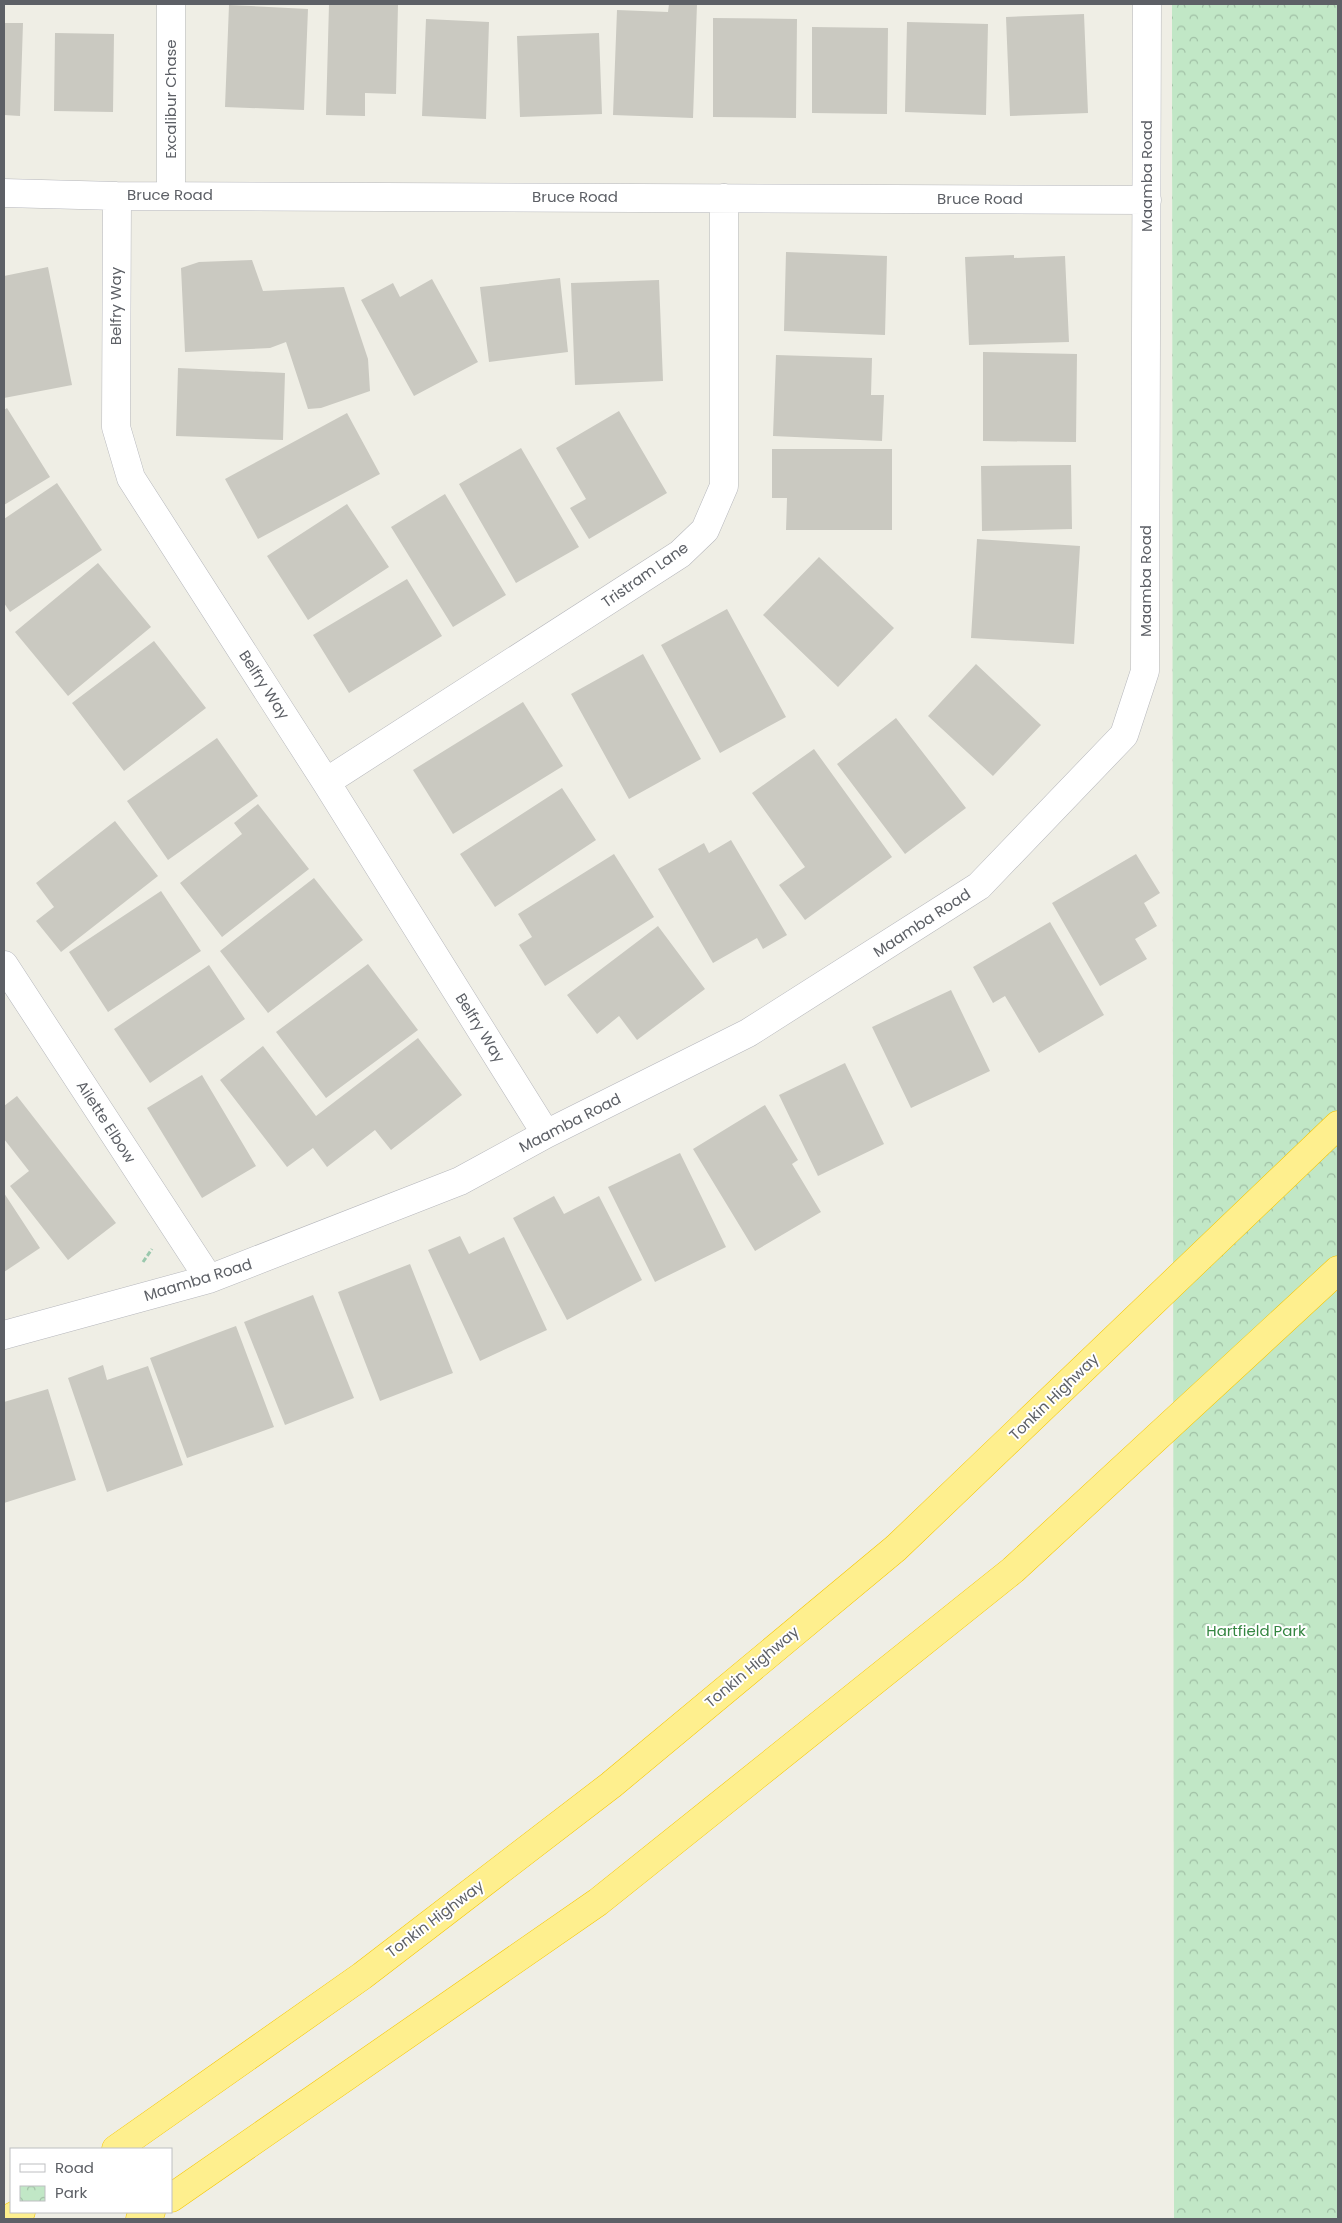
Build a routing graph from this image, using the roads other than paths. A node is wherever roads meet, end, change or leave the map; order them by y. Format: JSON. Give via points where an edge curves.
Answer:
{"nodes":[{"id":1,"x":171,"y":4,"type":"edge"},
{"id":2,"x":1147,"y":4,"type":"edge"},
{"id":3,"x":4,"y":193,"type":"edge"},
{"id":4,"x":171,"y":195,"type":"junction"},
{"id":5,"x":117,"y":196,"type":"junction"},
{"id":6,"x":724,"y":198,"type":"junction"},
{"id":7,"x":1147,"y":200,"type":"junction"},
{"id":8,"x":326,"y":782,"type":"junction"},
{"id":9,"x":4,"y":965,"type":"edge"},
{"id":10,"x":1338,"y":1125,"type":"edge"},
{"id":11,"x":546,"y":1134,"type":"junction"},
{"id":12,"x":1338,"y":1270,"type":"edge"},
{"id":13,"x":209,"y":1279,"type":"junction"},
{"id":14,"x":4,"y":1335,"type":"edge"},
{"id":15,"x":117,"y":2148,"type":"edge"},
{"id":16,"x":172,"y":2197,"type":"edge"},
{"id":17,"x":19,"y":2213,"type":"edge"},
{"id":18,"x":8,"y":2219,"type":"edge"}],
"edges":[{"from":1,"to":4,"type":"street","name":"Excalibur Chase"},
{"from":2,"to":7,"type":"street","name":"Maamba Road"},
{"from":3,"to":5,"type":"street","name":"Bruce Road"},
{"from":4,"to":5,"type":"street","name":"Bruce Road"},
{"from":4,"to":6,"type":"street","name":"Bruce Road"},
{"from":5,"to":8,"type":"street","name":"Belfry Way","via":[[116,426],[131,478]]},
{"from":6,"to":7,"type":"street","name":"Bruce Road"},
{"from":6,"to":8,"type":"street","name":"Tristram Lane","via":[[724,486],[705,530],[680,554]]},
{"from":7,"to":11,"type":"street","name":"Maamba Road","via":[[1145,671],[1124,735],[979,886],[748,1033]]},
{"from":8,"to":11,"type":"street","name":"Belfry Way"},
{"from":9,"to":13,"type":"street","name":"Ailette Elbow"},
{"from":10,"to":15,"type":"highway","name":"Tonkin Highway","via":[[896,1548],[611,1785],[362,1976]]},
{"from":11,"to":13,"type":"street","name":"Maamba Road","via":[[460,1181]]},
{"from":12,"to":16,"type":"highway","via":[[1013,1570],[598,1902]]},
{"from":13,"to":14,"type":"street","name":"Maamba Road"},
{"from":17,"to":18,"type":"highway"}]}
